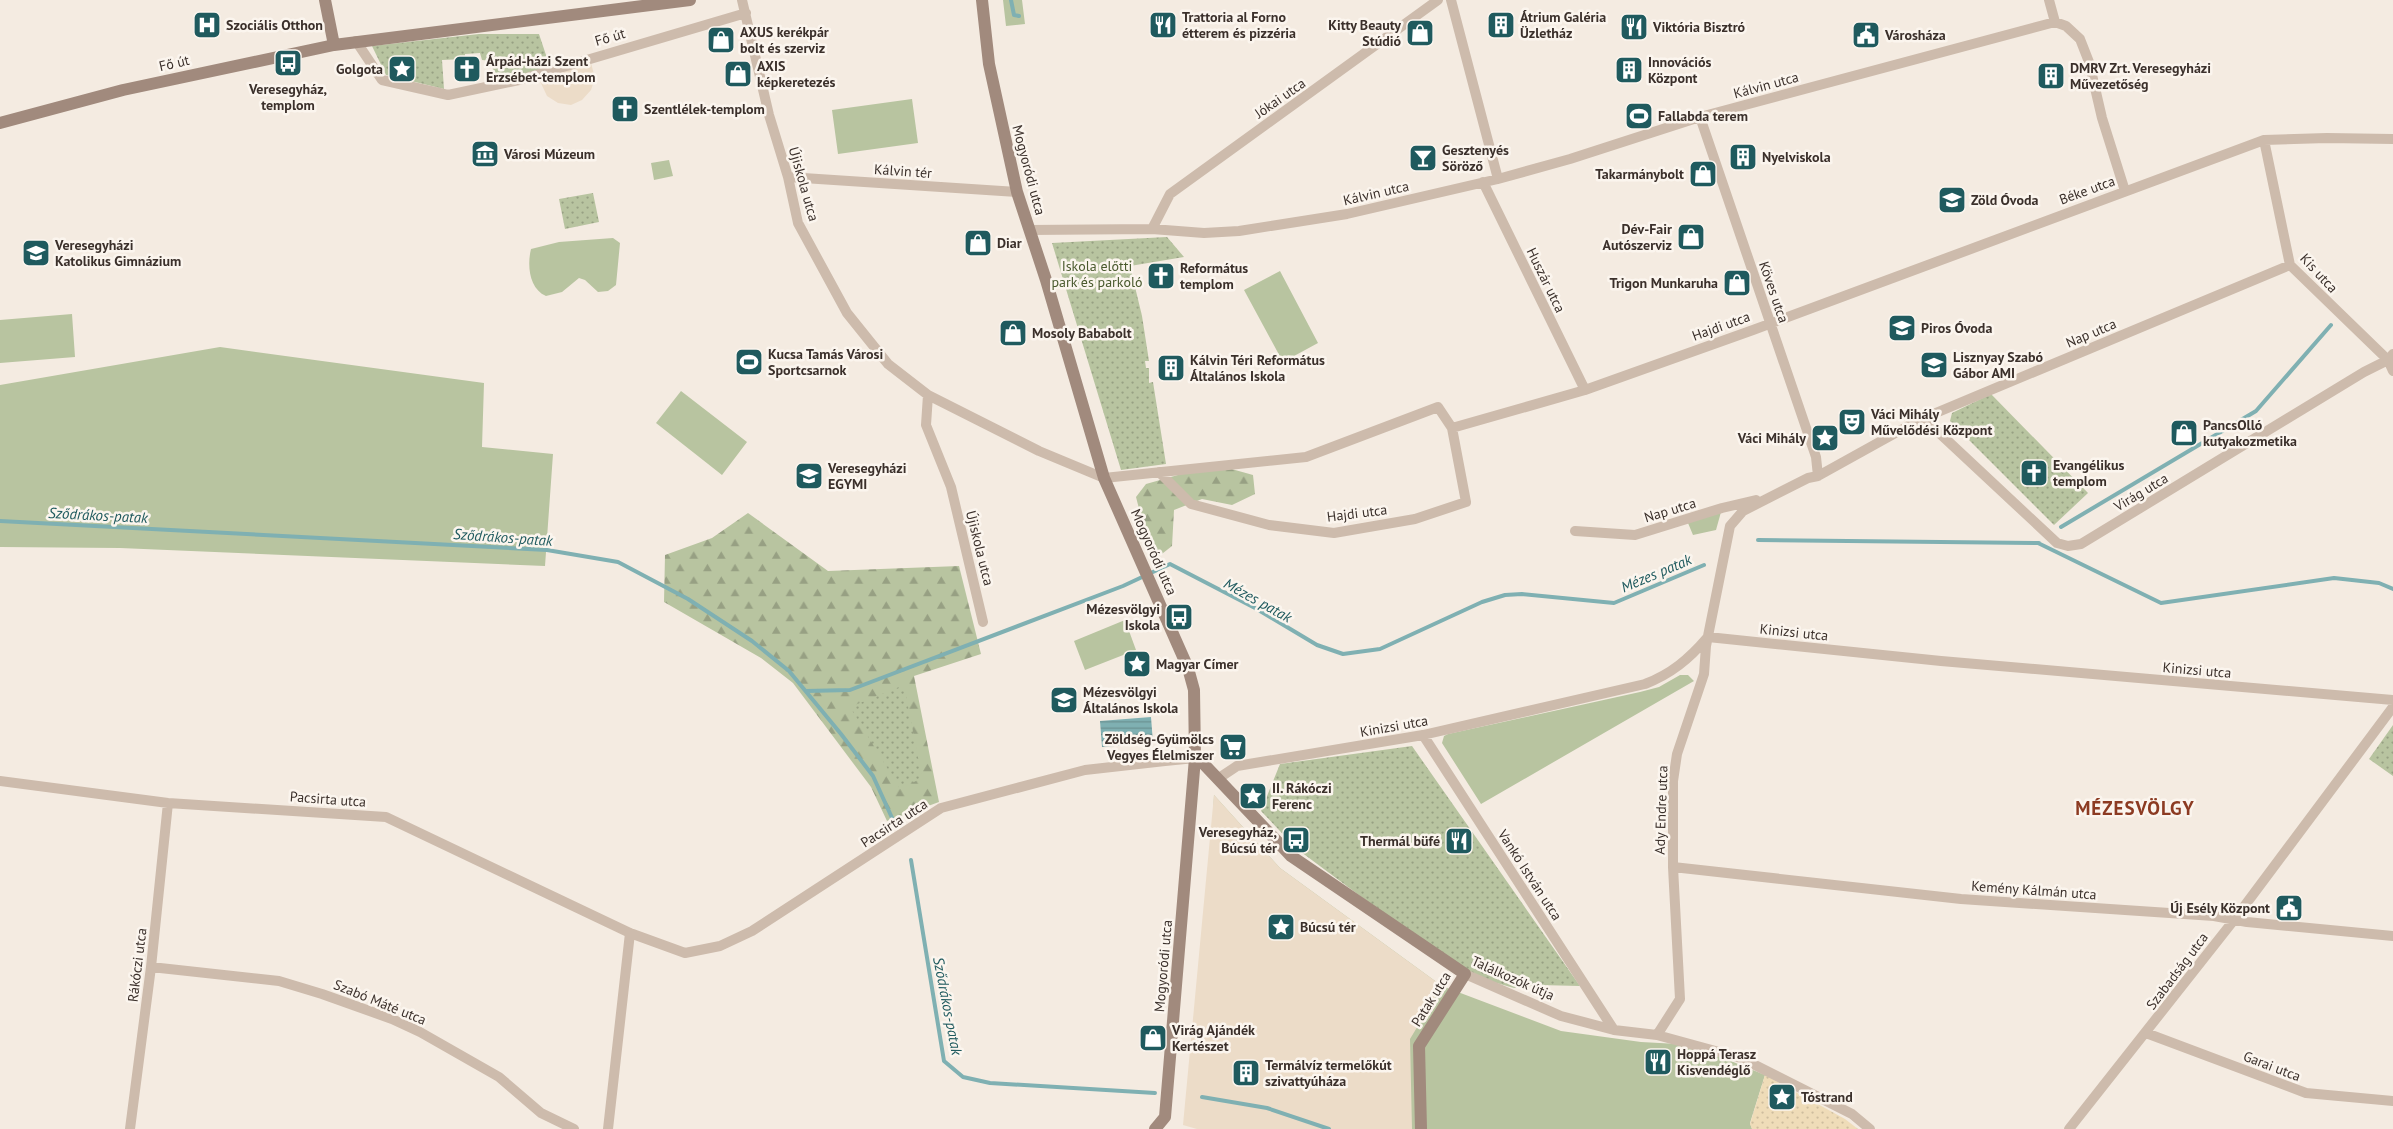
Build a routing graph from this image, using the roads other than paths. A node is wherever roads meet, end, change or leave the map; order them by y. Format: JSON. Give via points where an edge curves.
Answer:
{"nodes":[{"id":1,"x":325,"y":0,"type":"edge"},
{"id":2,"x":690,"y":0,"type":"edge"},
{"id":3,"x":742,"y":0,"type":"edge"},
{"id":4,"x":982,"y":0,"type":"edge"},
{"id":5,"x":1438,"y":0,"type":"edge"},
{"id":6,"x":1451,"y":0,"type":"edge"},
{"id":7,"x":2049,"y":0,"type":"edge"},
{"id":8,"x":746,"y":13,"type":"junction"},
{"id":9,"x":2055,"y":22,"type":"junction"},
{"id":10,"x":356,"y":41,"type":"junction"},
{"id":11,"x":334,"y":45,"type":"junction"},
{"id":12,"x":1700,"y":117,"type":"junction"},
{"id":13,"x":0,"y":123,"type":"edge"},
{"id":14,"x":2393,"y":139,"type":"edge"},
{"id":15,"x":2264,"y":140,"type":"junction"},
{"id":16,"x":788,"y":177,"type":"junction"},
{"id":17,"x":1498,"y":179,"type":"junction"},
{"id":18,"x":1483,"y":182,"type":"junction"},
{"id":19,"x":2125,"y":191,"type":"junction"},
{"id":20,"x":1017,"y":192,"type":"junction"},
{"id":21,"x":1152,"y":229,"type":"junction"},
{"id":22,"x":1029,"y":230,"type":"junction"},
{"id":23,"x":2290,"y":265,"type":"junction"},
{"id":24,"x":1770,"y":323,"type":"junction"},
{"id":25,"x":2390,"y":357,"type":"edge"},
{"id":26,"x":2393,"y":371,"type":"edge"},
{"id":27,"x":1585,"y":390,"type":"junction"},
{"id":28,"x":928,"y":395,"type":"junction"},
{"id":29,"x":1920,"y":420,"type":"junction"},
{"id":30,"x":1452,"y":428,"type":"junction"},
{"id":31,"x":1159,"y":472,"type":"junction"},
{"id":32,"x":1818,"y":476,"type":"junction"},
{"id":33,"x":1104,"y":478,"type":"junction"},
{"id":34,"x":1771,"y":497,"type":"junction"},
{"id":35,"x":1730,"y":526,"type":"joint"},
{"id":36,"x":1576,"y":531,"type":"dead end"},
{"id":37,"x":984,"y":622,"type":"dead end"},
{"id":38,"x":1708,"y":637,"type":"junction"},
{"id":39,"x":2393,"y":700,"type":"edge"},
{"id":40,"x":2393,"y":707,"type":"edge"},
{"id":41,"x":1423,"y":735,"type":"junction"},
{"id":42,"x":1198,"y":759,"type":"junction"},
{"id":43,"x":1219,"y":778,"type":"junction"},
{"id":44,"x":0,"y":781,"type":"edge"},
{"id":45,"x":168,"y":803,"type":"junction"},
{"id":46,"x":1673,"y":867,"type":"junction"},
{"id":47,"x":2234,"y":920,"type":"junction"},
{"id":48,"x":630,"y":933,"type":"junction"},
{"id":49,"x":2393,"y":936,"type":"edge"},
{"id":50,"x":151,"y":967,"type":"junction"},
{"id":51,"x":1465,"y":974,"type":"junction"},
{"id":52,"x":1614,"y":1030,"type":"junction"},
{"id":53,"x":2146,"y":1034,"type":"junction"},
{"id":54,"x":1657,"y":1035,"type":"junction"},
{"id":55,"x":2393,"y":1101,"type":"edge"},
{"id":56,"x":1165,"y":1123,"type":"edge"},
{"id":57,"x":130,"y":1129,"type":"edge"},
{"id":58,"x":574,"y":1129,"type":"edge"},
{"id":59,"x":608,"y":1129,"type":"edge"},
{"id":60,"x":1155,"y":1129,"type":"edge"},
{"id":61,"x":1421,"y":1129,"type":"edge"},
{"id":62,"x":1870,"y":1129,"type":"edge"},
{"id":63,"x":2069,"y":1129,"type":"edge"}],
"edges":[{"from":1,"to":11,"type":"main road"},
{"from":2,"to":10,"type":"main road","name":"Fő út"},
{"from":3,"to":8,"type":"street","name":"Újiskola utca"},
{"from":4,"to":20,"type":"main road","name":"Mogyoródi utca","via":[[991,74]]},
{"from":5,"to":21,"type":"street","name":"Jókai utca","via":[[1170,194]]},
{"from":6,"to":17,"type":"street"},
{"from":7,"to":9,"type":"street"},
{"from":8,"to":10,"type":"street","name":"Fő út","via":[[519,80],[448,95],[382,80]]},
{"from":8,"to":16,"type":"street","name":"Újiskola utca","via":[[769,115]]},
{"from":9,"to":12,"type":"street","name":"Kálvin utca"},
{"from":9,"to":19,"type":"street","via":[[2066,26],[2080,39]]},
{"from":10,"to":11,"type":"main road","name":"Fő út"},
{"from":11,"to":13,"type":"main road","name":"Fő út","via":[[123,90]]},
{"from":12,"to":17,"type":"street","name":"Kálvin utca"},
{"from":12,"to":24,"type":"street","name":"Köves utca"},
{"from":14,"to":15,"type":"street","name":"Béke utca"},
{"from":15,"to":19,"type":"street","name":"Béke utca"},
{"from":15,"to":23,"type":"street","name":"Kis utca"},
{"from":16,"to":20,"type":"street","name":"Kálvin tér"},
{"from":16,"to":28,"type":"street","name":"Újiskola utca","via":[[798,222],[847,313],[888,364]]},
{"from":17,"to":18,"type":"street","name":"Kálvin utca"},
{"from":18,"to":21,"type":"street","name":"Kálvin utca","via":[[1347,214],[1238,231],[1204,233]]},
{"from":18,"to":27,"type":"street","name":"Huszár utca"},
{"from":19,"to":24,"type":"street","name":"Béke utca"},
{"from":20,"to":22,"type":"main road","name":"Mogyoródi utca"},
{"from":21,"to":22,"type":"street"},
{"from":22,"to":33,"type":"main road","name":"Mogyoródi utca"},
{"from":23,"to":25,"type":"street","name":"Kis utca"},
{"from":23,"to":29,"type":"street","name":"Nap utca"},
{"from":24,"to":27,"type":"street","name":"Hajdi utca"},
{"from":24,"to":32,"type":"street","name":"Köves utca","via":[[1816,457]]},
{"from":25,"to":26,"type":"street","name":"Kis utca"},
{"from":25,"to":29,"type":"street","name":"Virág utca","via":[[2081,544],[2068,546],[2057,543],[1935,429]]},
{"from":27,"to":30,"type":"street","name":"Hajdi utca"},
{"from":28,"to":33,"type":"street","name":"Újiskola utca"},
{"from":28,"to":37,"type":"street","name":"Újiskola utca","via":[[926,425],[951,487]]},
{"from":29,"to":32,"type":"street","name":"Nap utca"},
{"from":30,"to":31,"type":"street","name":"Hajdi utca","via":[[1438,407],[1306,457]]},
{"from":30,"to":31,"type":"street","name":"Hajdi utca","via":[[1466,502],[1415,519],[1334,533],[1269,525],[1191,504]]},
{"from":31,"to":33,"type":"street","name":"Hajdi utca"},
{"from":32,"to":34,"type":"street","name":"Nap utca"},
{"from":33,"to":42,"type":"main road","name":"Mogyoródi utca","via":[[1188,668],[1194,690]]},
{"from":34,"to":35,"type":"street","name":"Nap utca","via":[[1743,511]]},
{"from":34,"to":36,"type":"street","name":"Nap utca","via":[[1722,508],[1635,535]]},
{"from":35,"to":38,"type":"street","name":"Ady Endre utca"},
{"from":38,"to":39,"type":"street","name":"Kinizsi utca","via":[[1941,661]]},
{"from":38,"to":41,"type":"street","name":"Kinizsi utca","via":[[1677,668],[1645,684]]},
{"from":38,"to":46,"type":"street","name":"Ady Endre utca","via":[[1704,674],[1677,754],[1673,781]]},
{"from":40,"to":47,"type":"street","name":"Szabadság utca"},
{"from":41,"to":43,"type":"street","name":"Kinizsi utca","via":[[1237,766]]},
{"from":41,"to":52,"type":"street","name":"Vankó István utca"},
{"from":42,"to":43,"type":"main road","name":"Találkozók útja"},
{"from":42,"to":48,"type":"street","name":"Pacsirta utca","via":[[1085,770],[941,808],[752,931],[720,946],[686,953]]},
{"from":42,"to":56,"type":"main road","name":"Mogyoródi utca"},
{"from":43,"to":51,"type":"main road","name":"Találkozók útja","via":[[1291,856]]},
{"from":44,"to":45,"type":"street","name":"Pacsirta utca"},
{"from":45,"to":48,"type":"street","name":"Pacsirta utca","via":[[386,817]]},
{"from":45,"to":50,"type":"street","name":"Rákóczi utca"},
{"from":46,"to":47,"type":"street","name":"Kemény Kálmán utca","via":[[1961,899]]},
{"from":46,"to":54,"type":"street","name":"Ady Endre utca","via":[[1680,998]]},
{"from":47,"to":49,"type":"street","name":"Kemény Kálmán utca"},
{"from":47,"to":53,"type":"street","name":"Szabadság utca"},
{"from":48,"to":59,"type":"street"},
{"from":50,"to":57,"type":"street","name":"Rákóczi utca"},
{"from":50,"to":58,"type":"street","name":"Szabó Máté utca","via":[[279,982],[392,1019],[499,1077],[541,1113]]},
{"from":51,"to":52,"type":"street","name":"Találkozók útja","via":[[1561,1016]]},
{"from":51,"to":61,"type":"main road","name":"Patak utca","via":[[1419,1046]]},
{"from":52,"to":54,"type":"street","name":"Találkozók útja"},
{"from":53,"to":55,"type":"street","name":"Garai utca","via":[[2306,1093]]},
{"from":53,"to":63,"type":"street","name":"Szabadság utca"},
{"from":54,"to":62,"type":"street","name":"Találkozók útja","via":[[1741,1058],[1852,1114]]},
{"from":56,"to":60,"type":"main road"}]}
